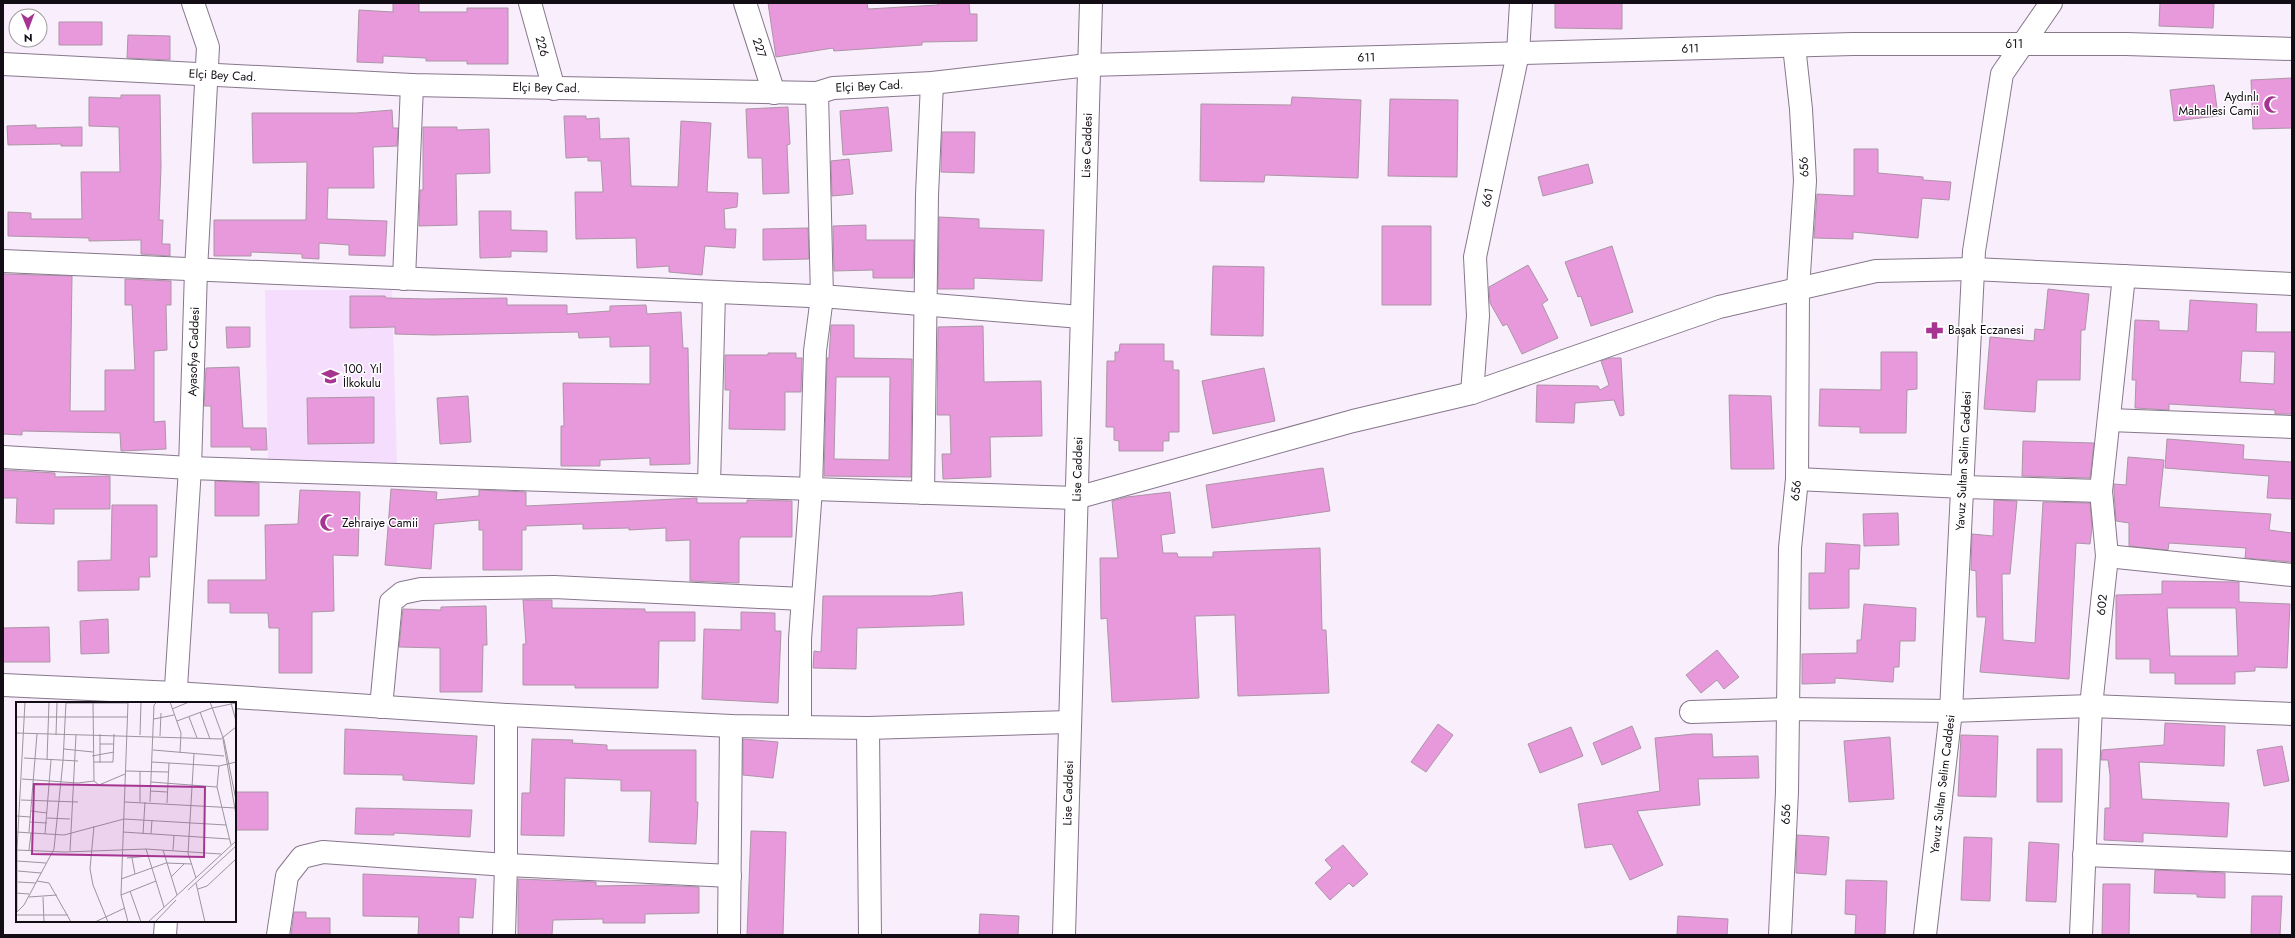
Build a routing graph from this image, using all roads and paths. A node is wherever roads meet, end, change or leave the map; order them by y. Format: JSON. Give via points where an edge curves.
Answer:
{"nodes":[{"id":1,"x":193,"y":3,"type":"edge"},
{"id":2,"x":530,"y":3,"type":"edge"},
{"id":3,"x":745,"y":3,"type":"edge"},
{"id":4,"x":1091,"y":3,"type":"edge"},
{"id":5,"x":1521,"y":3,"type":"edge"},
{"id":6,"x":2051,"y":3,"type":"edge"},
{"id":7,"x":2024,"y":43,"type":"junction"},
{"id":8,"x":1794,"y":46,"type":"junction"},
{"id":9,"x":2292,"y":49,"type":"edge"},
{"id":10,"x":1518,"y":53,"type":"junction"},
{"id":11,"x":3,"y":64,"type":"edge"},
{"id":12,"x":1088,"y":65,"type":"junction"},
{"id":13,"x":208,"y":75,"type":"junction"},
{"id":14,"x":932,"y":83,"type":"junction"},
{"id":15,"x":412,"y":85,"type":"junction"},
{"id":16,"x":554,"y":89,"type":"junction"},
{"id":17,"x":817,"y":93,"type":"junction"},
{"id":18,"x":774,"y":94,"type":"junction"},
{"id":19,"x":3,"y":261,"type":"edge"},
{"id":20,"x":1973,"y":269,"type":"junction"},
{"id":21,"x":196,"y":270,"type":"junction"},
{"id":22,"x":2124,"y":276,"type":"junction"},
{"id":23,"x":404,"y":279,"type":"junction"},
{"id":24,"x":2292,"y":284,"type":"edge"},
{"id":25,"x":1798,"y":289,"type":"junction"},
{"id":26,"x":714,"y":293,"type":"junction"},
{"id":27,"x":822,"y":297,"type":"junction"},
{"id":28,"x":926,"y":304,"type":"junction"},
{"id":29,"x":1081,"y":317,"type":"junction"},
{"id":30,"x":1472,"y":393,"type":"junction"},
{"id":31,"x":2109,"y":420,"type":"junction"},
{"id":32,"x":2292,"y":427,"type":"edge"},
{"id":33,"x":3,"y":456,"type":"edge"},
{"id":34,"x":190,"y":468,"type":"junction"},
{"id":35,"x":1797,"y":479,"type":"junction"},
{"id":36,"x":709,"y":485,"type":"junction"},
{"id":37,"x":1963,"y":487,"type":"junction"},
{"id":38,"x":811,"y":489,"type":"junction"},
{"id":39,"x":2101,"y":491,"type":"junction"},
{"id":40,"x":923,"y":493,"type":"junction"},
{"id":41,"x":1076,"y":498,"type":"junction"},
{"id":42,"x":2107,"y":556,"type":"junction"},
{"id":43,"x":2292,"y":575,"type":"edge"},
{"id":44,"x":802,"y":599,"type":"junction"},
{"id":45,"x":3,"y":685,"type":"edge"},
{"id":46,"x":175,"y":698,"type":"edge"},
{"id":47,"x":2091,"y":706,"type":"junction"},
{"id":48,"x":381,"y":707,"type":"junction"},
{"id":49,"x":1787,"y":709,"type":"junction"},
{"id":50,"x":1691,"y":712,"type":"dead end"},
{"id":51,"x":1951,"y":712,"type":"junction"},
{"id":52,"x":2292,"y":714,"type":"edge"},
{"id":53,"x":506,"y":715,"type":"junction"},
{"id":54,"x":1070,"y":722,"type":"junction"},
{"id":55,"x":731,"y":726,"type":"junction"},
{"id":56,"x":800,"y":726,"type":"junction"},
{"id":57,"x":868,"y":728,"type":"junction"},
{"id":58,"x":2084,"y":854,"type":"junction"},
{"id":59,"x":2292,"y":863,"type":"edge"},
{"id":60,"x":506,"y":865,"type":"junction"},
{"id":61,"x":730,"y":876,"type":"junction"},
{"id":62,"x":166,"y":922,"type":"edge"},
{"id":63,"x":165,"y":935,"type":"edge"},
{"id":64,"x":278,"y":935,"type":"edge"},
{"id":65,"x":504,"y":935,"type":"edge"},
{"id":66,"x":729,"y":935,"type":"edge"},
{"id":67,"x":870,"y":935,"type":"edge"},
{"id":68,"x":1064,"y":935,"type":"edge"},
{"id":69,"x":1780,"y":935,"type":"edge"},
{"id":70,"x":1925,"y":935,"type":"edge"},
{"id":71,"x":2081,"y":935,"type":"edge"}],
"edges":[{"from":1,"to":13,"type":"street","name":"Ayasofya Caddesi","via":[[208,46]]},
{"from":2,"to":16,"type":"street","name":"226"},
{"from":3,"to":18,"type":"street","name":"227"},
{"from":4,"to":12,"type":"street","name":"Lise Caddesi"},
{"from":5,"to":10,"type":"street","name":"661"},
{"from":6,"to":7,"type":"street","name":"Yavuz Sultan Selim Caddesi"},
{"from":7,"to":8,"type":"street","name":"611"},
{"from":7,"to":9,"type":"street","name":"611"},
{"from":7,"to":20,"type":"street","name":"Yavuz Sultan Selim Caddesi","via":[[2002,74]]},
{"from":8,"to":10,"type":"street","name":"611"},
{"from":8,"to":25,"type":"street","name":"656","via":[[1805,181]]},
{"from":10,"to":12,"type":"street","name":"611"},
{"from":10,"to":30,"type":"street","name":"661","via":[[1476,257],[1478,316]]},
{"from":11,"to":13,"type":"street","name":"Elçi Bey Cad."},
{"from":12,"to":14,"type":"street","name":"Elçi Bey Cad."},
{"from":12,"to":29,"type":"street","name":"Lise Caddesi"},
{"from":13,"to":15,"type":"street","name":"Elçi Bey Cad."},
{"from":13,"to":21,"type":"street","name":"Ayasofya Caddesi"},
{"from":14,"to":17,"type":"street","name":"Elçi Bey Cad.","via":[[833,88]]},
{"from":14,"to":28,"type":"street"},
{"from":15,"to":16,"type":"street","name":"Elçi Bey Cad."},
{"from":15,"to":23,"type":"street"},
{"from":16,"to":18,"type":"street","name":"Elçi Bey Cad."},
{"from":17,"to":18,"type":"street","name":"Elçi Bey Cad."},
{"from":17,"to":27,"type":"street"},
{"from":19,"to":21,"type":"street"},
{"from":20,"to":22,"type":"street"},
{"from":20,"to":25,"type":"street","via":[[1876,271]]},
{"from":20,"to":37,"type":"street","name":"Yavuz Sultan Selim Caddesi"},
{"from":21,"to":23,"type":"street"},
{"from":21,"to":34,"type":"street","name":"Ayasofya Caddesi"},
{"from":22,"to":24,"type":"street"},
{"from":22,"to":31,"type":"street","name":"602"},
{"from":23,"to":26,"type":"street"},
{"from":25,"to":30,"type":"street","via":[[1719,307]]},
{"from":25,"to":35,"type":"street","name":"656"},
{"from":26,"to":27,"type":"street"},
{"from":26,"to":36,"type":"street"},
{"from":27,"to":28,"type":"street"},
{"from":27,"to":38,"type":"street","via":[[814,351]]},
{"from":28,"to":29,"type":"street"},
{"from":28,"to":40,"type":"street"},
{"from":29,"to":41,"type":"street","name":"Lise Caddesi"},
{"from":30,"to":41,"type":"street","via":[[1353,421]]},
{"from":31,"to":32,"type":"street"},
{"from":31,"to":39,"type":"street","name":"602"},
{"from":33,"to":34,"type":"street"},
{"from":34,"to":36,"type":"street"},
{"from":34,"to":46,"type":"street","name":"Ayasofya Caddesi"},
{"from":35,"to":37,"type":"street"},
{"from":35,"to":49,"type":"street","name":"656","via":[[1790,548]]},
{"from":36,"to":38,"type":"street"},
{"from":37,"to":39,"type":"street"},
{"from":37,"to":51,"type":"street","name":"Yavuz Sultan Selim Caddesi"},
{"from":38,"to":40,"type":"street"},
{"from":38,"to":44,"type":"street"},
{"from":39,"to":42,"type":"street","name":"602"},
{"from":40,"to":41,"type":"street"},
{"from":41,"to":54,"type":"street","name":"Lise Caddesi"},
{"from":42,"to":43,"type":"street"},
{"from":42,"to":47,"type":"street","name":"602"},
{"from":44,"to":48,"type":"street","via":[[554,587],[421,589],[402,593],[390,602]]},
{"from":44,"to":56,"type":"street"},
{"from":45,"to":46,"type":"street"},
{"from":46,"to":48,"type":"street"},
{"from":47,"to":51,"type":"street"},
{"from":47,"to":52,"type":"street"},
{"from":47,"to":58,"type":"street","name":"602"},
{"from":48,"to":53,"type":"street"},
{"from":49,"to":50,"type":"street"},
{"from":49,"to":51,"type":"street"},
{"from":49,"to":69,"type":"street","name":"656","via":[[1787,792]]},
{"from":51,"to":70,"type":"street","name":"Yavuz Sultan Selim Caddesi"},
{"from":53,"to":55,"type":"street"},
{"from":53,"to":60,"type":"street"},
{"from":54,"to":57,"type":"street"},
{"from":54,"to":68,"type":"street","name":"Lise Caddesi"},
{"from":55,"to":56,"type":"street"},
{"from":55,"to":61,"type":"street"},
{"from":56,"to":57,"type":"street"},
{"from":57,"to":67,"type":"street"},
{"from":58,"to":59,"type":"street"},
{"from":58,"to":71,"type":"street","name":"602"},
{"from":60,"to":61,"type":"street"},
{"from":60,"to":64,"type":"street","via":[[323,852],[302,857],[287,876]]},
{"from":60,"to":65,"type":"street"},
{"from":61,"to":66,"type":"street"},
{"from":62,"to":63,"type":"street"}]}
